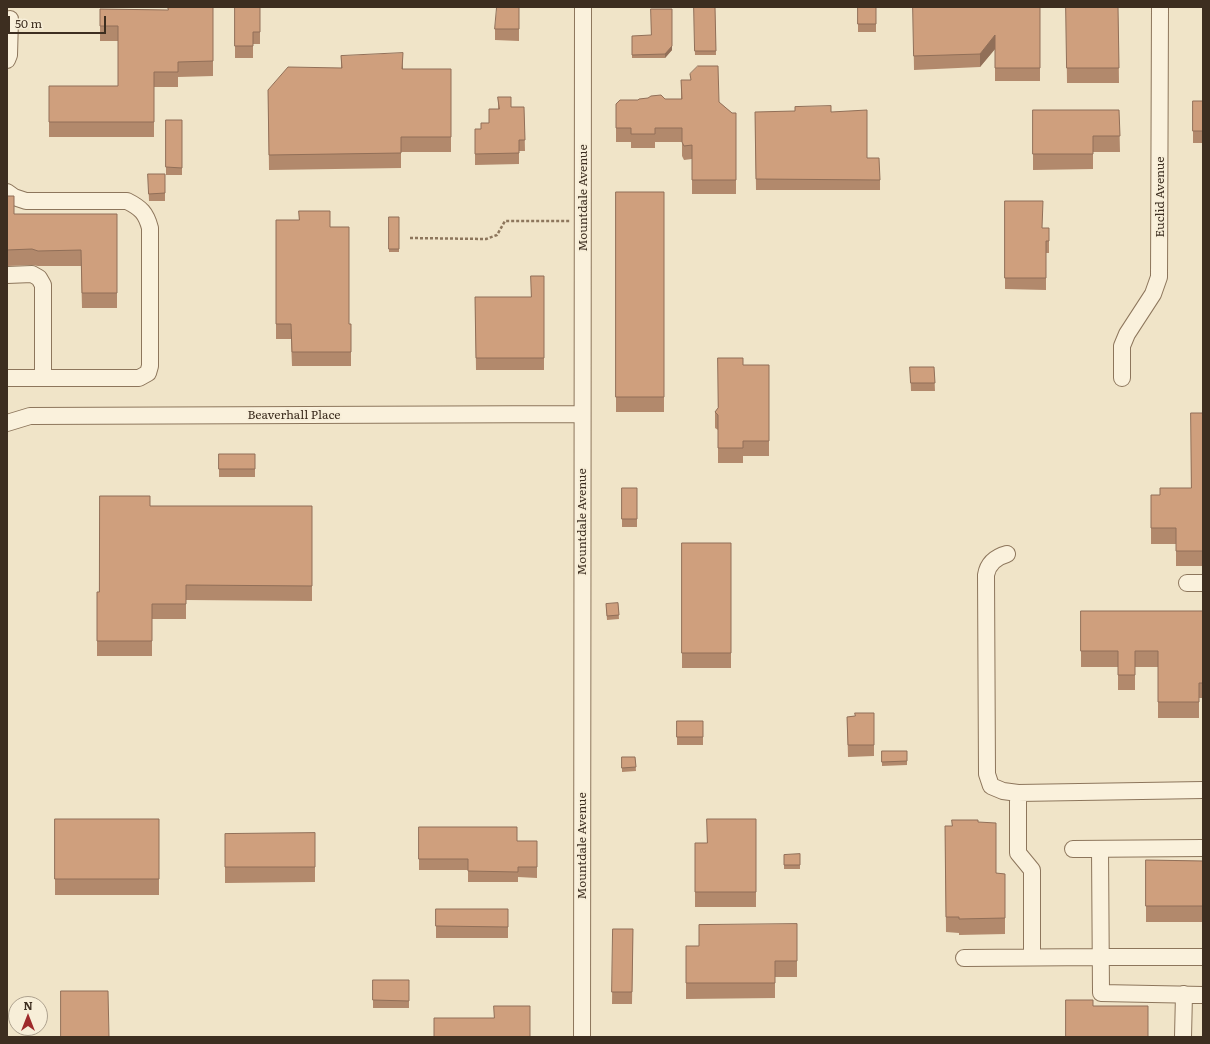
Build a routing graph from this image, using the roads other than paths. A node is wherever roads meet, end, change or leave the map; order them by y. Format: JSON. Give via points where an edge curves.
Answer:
{"nodes":[{"id":1,"x":583,"y":7,"type":"edge"},
{"id":2,"x":1160,"y":7,"type":"edge"},
{"id":3,"x":9,"y":15,"type":"edge"},
{"id":4,"x":8,"y":54,"type":"edge"},
{"id":5,"x":7,"y":192,"type":"edge"},
{"id":6,"x":7,"y":275,"type":"edge"},
{"id":7,"x":7,"y":378,"type":"edge"},
{"id":8,"x":43,"y":378,"type":"junction"},
{"id":9,"x":1122,"y":378,"type":"dead end"},
{"id":10,"x":582,"y":414,"type":"junction"},
{"id":11,"x":7,"y":423,"type":"edge"},
{"id":12,"x":1007,"y":554,"type":"dead end"},
{"id":13,"x":1203,"y":790,"type":"edge"},
{"id":14,"x":1018,"y":793,"type":"junction"},
{"id":15,"x":1203,"y":848,"type":"edge"},
{"id":16,"x":1074,"y":849,"type":"dead end"},
{"id":17,"x":1100,"y":849,"type":"junction"},
{"id":18,"x":1203,"y":948,"type":"edge"},
{"id":19,"x":1032,"y":957,"type":"junction"},
{"id":20,"x":1101,"y":957,"type":"junction"},
{"id":21,"x":1170,"y":957,"type":"junction"},
{"id":22,"x":1203,"y":957,"type":"edge"},
{"id":23,"x":964,"y":958,"type":"dead end"},
{"id":24,"x":1184,"y":994,"type":"junction"},
{"id":25,"x":1203,"y":994,"type":"edge"},
{"id":26,"x":582,"y":1037,"type":"edge"},
{"id":27,"x":1183,"y":1037,"type":"edge"}],
"edges":[{"from":1,"to":10,"type":"street","name":"Mountdale Avenue"},
{"from":2,"to":9,"type":"street","name":"Euclid Avenue","via":[[1159,277],[1153,294],[1122,346]]},
{"from":3,"to":4,"type":"street"},
{"from":5,"to":8,"type":"street","via":[[26,201],[127,201],[138,207],[147,217],[150,228],[148,373],[139,378]]},
{"from":6,"to":8,"type":"street","via":[[32,274],[39,278],[43,285]]},
{"from":7,"to":8,"type":"street"},
{"from":10,"to":11,"type":"street","name":"Beaverhall Place","via":[[30,416]]},
{"from":10,"to":26,"type":"street","name":"Mountdale Avenue"},
{"from":12,"to":14,"type":"street","via":[[993,560],[987,567],[986,575],[986,774],[991,786]]},
{"from":13,"to":14,"type":"street"},
{"from":14,"to":19,"type":"street","via":[[1018,853],[1032,870]]},
{"from":15,"to":17,"type":"street"},
{"from":16,"to":17,"type":"street"},
{"from":17,"to":20,"type":"street"},
{"from":18,"to":21,"type":"street","via":[[1189,948]]},
{"from":19,"to":20,"type":"street"},
{"from":19,"to":23,"type":"street"},
{"from":20,"to":21,"type":"street"},
{"from":20,"to":24,"type":"street","via":[[1101,993]]},
{"from":21,"to":22,"type":"street"},
{"from":24,"to":25,"type":"street"},
{"from":24,"to":27,"type":"street"}]}
